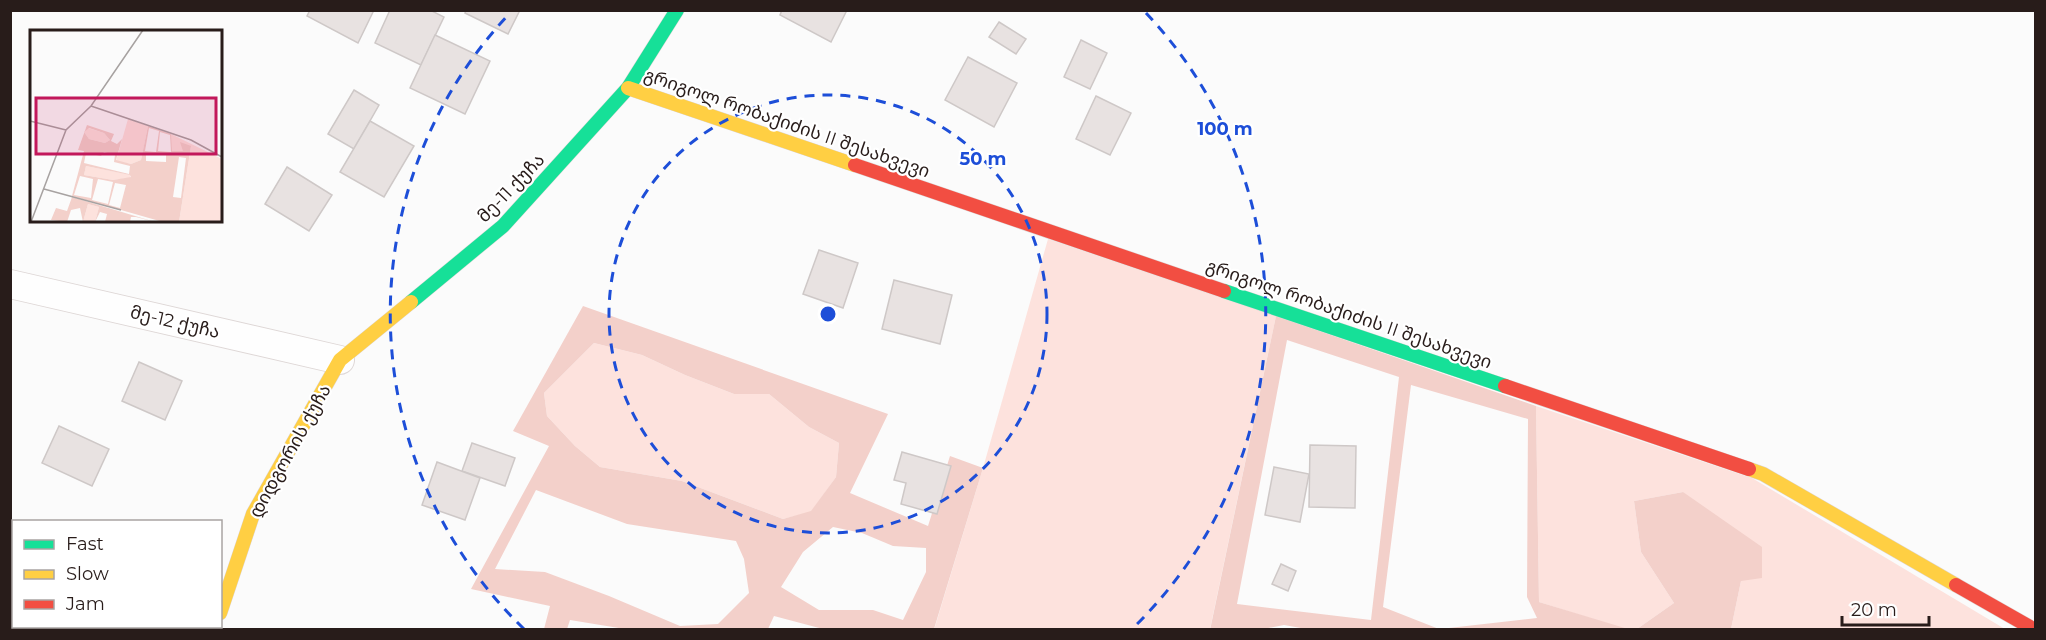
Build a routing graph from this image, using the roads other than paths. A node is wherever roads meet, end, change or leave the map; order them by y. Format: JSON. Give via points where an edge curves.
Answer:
{"nodes":[{"id":1,"x":677,"y":10,"type":"edge"},
{"id":2,"x":628,"y":88,"type":"junction"},
{"id":3,"x":10,"y":284,"type":"edge"},
{"id":4,"x":340,"y":360,"type":"junction"},
{"id":5,"x":222,"y":607,"type":"edge"},
{"id":6,"x":2035,"y":630,"type":"edge"}],
"edges":[{"from":1,"to":2,"type":"street","name":"მე-11 ქუჩა"},
{"from":2,"to":4,"type":"street","name":"მე-11 ქუჩა","via":[[503,226]]},
{"from":2,"to":6,"type":"street","name":"გრიგოლ რობაქიძის II შესახვევი","via":[[1763,474]]},
{"from":3,"to":4,"type":"street","name":"მე-12 ქუჩა"},
{"from":4,"to":5,"type":"street","name":"დიდგორის ქუჩა","via":[[253,514]]}]}
